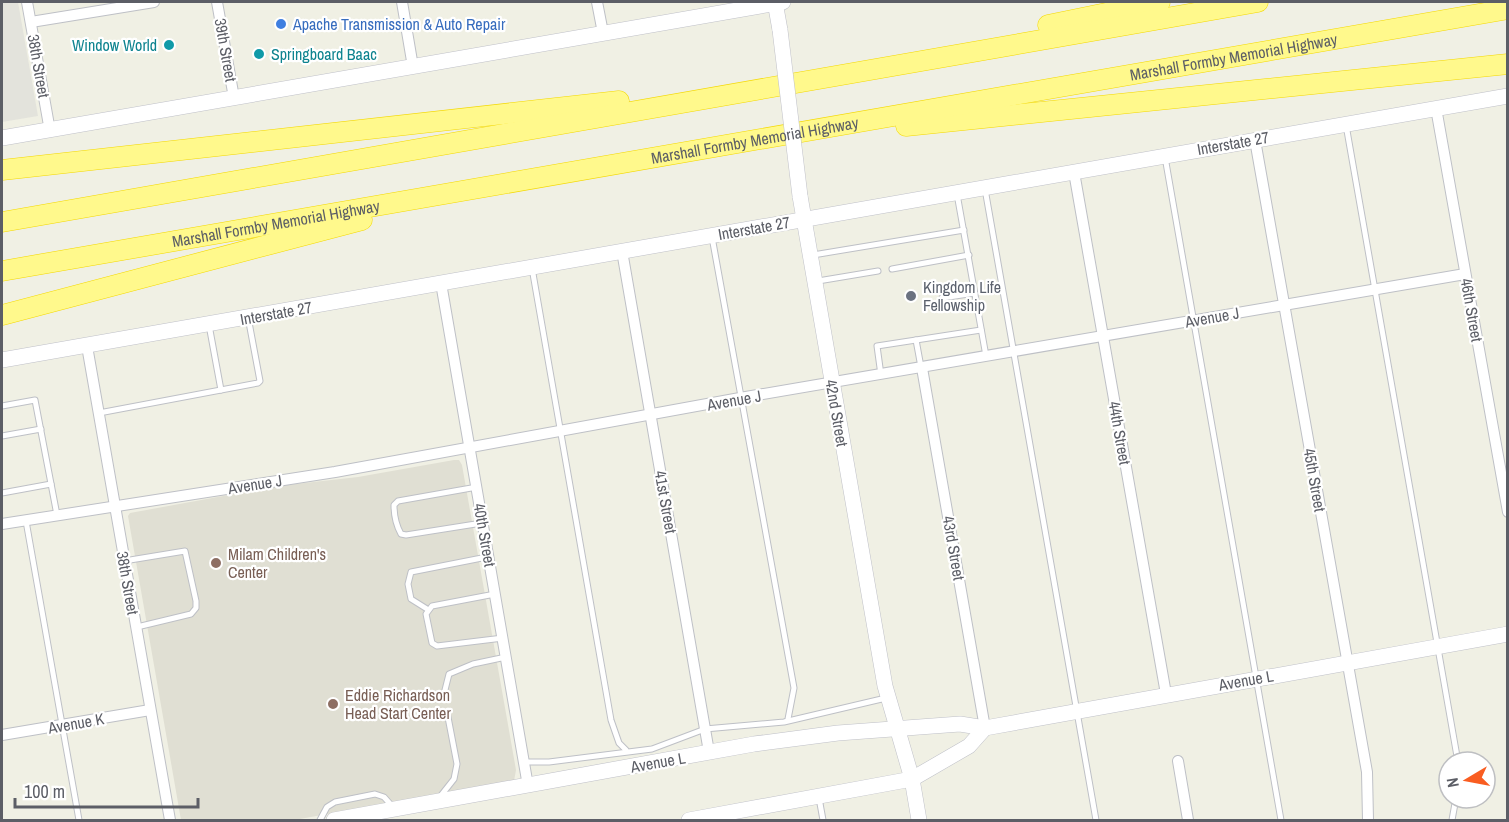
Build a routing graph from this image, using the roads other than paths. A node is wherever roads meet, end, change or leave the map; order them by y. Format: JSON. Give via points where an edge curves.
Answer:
{"nodes":[{"id":1,"x":27,"y":2,"type":"edge"},
{"id":2,"x":154,"y":2,"type":"edge"},
{"id":3,"x":217,"y":2,"type":"edge"},
{"id":4,"x":402,"y":2,"type":"edge"},
{"id":5,"x":597,"y":2,"type":"edge"},
{"id":6,"x":778,"y":2,"type":"edge"},
{"id":7,"x":1160,"y":2,"type":"edge"},
{"id":8,"x":1258,"y":2,"type":"edge"},
{"id":9,"x":121,"y":4,"type":"edge"},
{"id":10,"x":1508,"y":9,"type":"edge"},
{"id":11,"x":31,"y":22,"type":"junction"},
{"id":12,"x":603,"y":33,"type":"junction"},
{"id":13,"x":1508,"y":64,"type":"edge"},
{"id":14,"x":413,"y":67,"type":"junction"},
{"id":15,"x":841,"y":74,"type":"junction"},
{"id":16,"x":762,"y":88,"type":"junction"},
{"id":17,"x":1508,"y":96,"type":"edge"},
{"id":18,"x":234,"y":98,"type":"junction"},
{"id":19,"x":1436,"y":108,"type":"junction"},
{"id":20,"x":1346,"y":123,"type":"junction"},
{"id":21,"x":846,"y":126,"type":"junction"},
{"id":22,"x":50,"y":131,"type":"junction"},
{"id":23,"x":2,"y":138,"type":"edge"},
{"id":24,"x":1255,"y":140,"type":"junction"},
{"id":25,"x":1165,"y":155,"type":"junction"},
{"id":26,"x":2,"y":170,"type":"edge"},
{"id":27,"x":1074,"y":172,"type":"junction"},
{"id":28,"x":532,"y":178,"type":"junction"},
{"id":29,"x":985,"y":187,"type":"junction"},
{"id":30,"x":957,"y":192,"type":"junction"},
{"id":31,"x":803,"y":219,"type":"junction"},
{"id":32,"x":2,"y":222,"type":"edge"},
{"id":33,"x":964,"y":230,"type":"junction"},
{"id":34,"x":712,"y":235,"type":"junction"},
{"id":35,"x":622,"y":251,"type":"junction"},
{"id":36,"x":969,"y":255,"type":"junction"},
{"id":37,"x":809,"y":256,"type":"junction"},
{"id":38,"x":532,"y":267,"type":"junction"},
{"id":39,"x":892,"y":269,"type":"dead end"},
{"id":40,"x":2,"y":271,"type":"edge"},
{"id":41,"x":878,"y":271,"type":"dead end"},
{"id":42,"x":1466,"y":274,"type":"junction"},
{"id":43,"x":813,"y":282,"type":"junction"},
{"id":44,"x":441,"y":283,"type":"junction"},
{"id":45,"x":1375,"y":290,"type":"junction"},
{"id":46,"x":975,"y":293,"type":"junction"},
{"id":47,"x":942,"y":298,"type":"dead end"},
{"id":48,"x":1285,"y":305,"type":"junction"},
{"id":49,"x":2,"y":315,"type":"edge"},
{"id":50,"x":248,"y":318,"type":"junction"},
{"id":51,"x":1193,"y":320,"type":"junction"},
{"id":52,"x":209,"y":325,"type":"junction"},
{"id":53,"x":981,"y":330,"type":"junction"},
{"id":54,"x":1103,"y":336,"type":"junction"},
{"id":55,"x":916,"y":340,"type":"junction"},
{"id":56,"x":87,"y":346,"type":"junction"},
{"id":57,"x":1012,"y":352,"type":"junction"},
{"id":58,"x":986,"y":357,"type":"junction"},
{"id":59,"x":2,"y":360,"type":"edge"},
{"id":60,"x":922,"y":369,"type":"junction"},
{"id":61,"x":881,"y":375,"type":"junction"},
{"id":62,"x":831,"y":384,"type":"junction"},
{"id":63,"x":221,"y":390,"type":"junction"},
{"id":64,"x":740,"y":398,"type":"junction"},
{"id":65,"x":2,"y":406,"type":"edge"},
{"id":66,"x":99,"y":413,"type":"junction"},
{"id":67,"x":651,"y":416,"type":"junction"},
{"id":68,"x":41,"y":429,"type":"junction"},
{"id":69,"x":560,"y":432,"type":"junction"},
{"id":70,"x":2,"y":436,"type":"edge"},
{"id":71,"x":470,"y":448,"type":"junction"},
{"id":72,"x":51,"y":484,"type":"junction"},
{"id":73,"x":477,"y":487,"type":"junction"},
{"id":74,"x":2,"y":493,"type":"edge"},
{"id":75,"x":114,"y":506,"type":"junction"},
{"id":76,"x":1508,"y":512,"type":"edge"},
{"id":77,"x":58,"y":515,"type":"junction"},
{"id":78,"x":26,"y":520,"type":"junction"},
{"id":79,"x":483,"y":523,"type":"junction"},
{"id":80,"x":2,"y":524,"type":"edge"},
{"id":81,"x":489,"y":557,"type":"junction"},
{"id":82,"x":124,"y":561,"type":"junction"},
{"id":83,"x":495,"y":594,"type":"junction"},
{"id":84,"x":427,"y":609,"type":"junction"},
{"id":85,"x":135,"y":627,"type":"junction"},
{"id":86,"x":1508,"y":634,"type":"edge"},
{"id":87,"x":503,"y":638,"type":"junction"},
{"id":88,"x":1439,"y":646,"type":"junction"},
{"id":89,"x":506,"y":657,"type":"junction"},
{"id":90,"x":1347,"y":662,"type":"junction"},
{"id":91,"x":1257,"y":678,"type":"junction"},
{"id":92,"x":444,"y":694,"type":"dead end"},
{"id":93,"x":1166,"y":694,"type":"junction"},
{"id":94,"x":888,"y":698,"type":"junction"},
{"id":95,"x":150,"y":710,"type":"junction"},
{"id":96,"x":1077,"y":710,"type":"junction"},
{"id":97,"x":447,"y":712,"type":"dead end"},
{"id":98,"x":788,"y":719,"type":"junction"},
{"id":99,"x":62,"y":725,"type":"junction"},
{"id":100,"x":985,"y":728,"type":"junction"},
{"id":101,"x":705,"y":729,"type":"junction"},
{"id":102,"x":896,"y":730,"type":"junction"},
{"id":103,"x":2,"y":735,"type":"edge"},
{"id":104,"x":626,"y":750,"type":"junction"},
{"id":105,"x":1456,"y":750,"type":"edge"},
{"id":106,"x":710,"y":752,"type":"junction"},
{"id":107,"x":1178,"y":761,"type":"dead end"},
{"id":108,"x":524,"y":762,"type":"junction"},
{"id":109,"x":912,"y":779,"type":"junction"},
{"id":110,"x":528,"y":786,"type":"junction"},
{"id":111,"x":819,"y":798,"type":"junction"},
{"id":112,"x":437,"y":802,"type":"junction"},
{"id":113,"x":395,"y":810,"type":"junction"},
{"id":114,"x":729,"y":817,"type":"edge"},
{"id":115,"x":79,"y":820,"type":"edge"},
{"id":116,"x":170,"y":820,"type":"edge"},
{"id":117,"x":320,"y":820,"type":"edge"},
{"id":118,"x":334,"y":820,"type":"edge"},
{"id":119,"x":689,"y":820,"type":"edge"},
{"id":120,"x":823,"y":820,"type":"edge"},
{"id":121,"x":919,"y":820,"type":"edge"},
{"id":122,"x":1096,"y":820,"type":"edge"},
{"id":123,"x":1188,"y":820,"type":"edge"},
{"id":124,"x":1281,"y":820,"type":"edge"},
{"id":125,"x":1368,"y":820,"type":"edge"}],
"edges":[{"from":1,"to":11,"type":"street","name":"38th Street"},
{"from":2,"to":9,"type":"street"},
{"from":3,"to":18,"type":"street","name":"39th Street"},
{"from":4,"to":14,"type":"street"},
{"from":5,"to":12,"type":"street"},
{"from":6,"to":12,"type":"street"},
{"from":6,"to":31,"type":"street","name":"42nd Street","bridge":true},
{"from":7,"to":15,"type":"highway","via":[[981,39]]},
{"from":8,"to":15,"type":"highway"},
{"from":9,"to":11,"type":"street"},
{"from":10,"to":21,"type":"highway","name":"Marshall Formby Memorial Highway"},
{"from":11,"to":22,"type":"street","name":"38th Street"},
{"from":12,"to":14,"type":"street"},
{"from":13,"to":21,"type":"highway","via":[[930,125]]},
{"from":14,"to":18,"type":"street"},
{"from":15,"to":16,"type":"highway"},
{"from":16,"to":26,"type":"highway","via":[[603,102]]},
{"from":16,"to":32,"type":"highway"},
{"from":17,"to":19,"type":"street","name":"Interstate 27"},
{"from":18,"to":22,"type":"street"},
{"from":19,"to":20,"type":"street","name":"Interstate 27"},
{"from":19,"to":42,"type":"street","name":"46th Street"},
{"from":20,"to":24,"type":"street","name":"Interstate 27"},
{"from":20,"to":45,"type":"lane"},
{"from":21,"to":28,"type":"highway","name":"Marshall Formby Memorial Highway"},
{"from":22,"to":23,"type":"street"},
{"from":24,"to":25,"type":"street","name":"Interstate 27"},
{"from":24,"to":48,"type":"street","name":"45th Street"},
{"from":25,"to":27,"type":"street","name":"Interstate 27"},
{"from":25,"to":51,"type":"lane"},
{"from":27,"to":29,"type":"street","name":"Interstate 27"},
{"from":27,"to":54,"type":"street","name":"44th Street"},
{"from":28,"to":40,"type":"highway","name":"Marshall Formby Memorial Highway"},
{"from":28,"to":49,"type":"highway"},
{"from":29,"to":30,"type":"street","name":"Interstate 27"},
{"from":29,"to":57,"type":"lane"},
{"from":30,"to":31,"type":"street","name":"Interstate 27"},
{"from":30,"to":33,"type":"lane"},
{"from":31,"to":34,"type":"street","name":"Interstate 27"},
{"from":31,"to":37,"type":"street","name":"42nd Street"},
{"from":33,"to":36,"type":"lane"},
{"from":33,"to":37,"type":"lane"},
{"from":34,"to":35,"type":"street","name":"Interstate 27"},
{"from":34,"to":64,"type":"lane"},
{"from":35,"to":38,"type":"street","name":"Interstate 27"},
{"from":35,"to":67,"type":"street","name":"41st Street"},
{"from":36,"to":39,"type":"lane"},
{"from":36,"to":46,"type":"lane"},
{"from":37,"to":43,"type":"street","name":"42nd Street"},
{"from":38,"to":44,"type":"street","name":"Interstate 27"},
{"from":38,"to":69,"type":"lane"},
{"from":41,"to":43,"type":"lane"},
{"from":42,"to":45,"type":"street","name":"Avenue J"},
{"from":42,"to":76,"type":"street","name":"46th Street"},
{"from":43,"to":62,"type":"street","name":"42nd Street"},
{"from":44,"to":50,"type":"street","name":"Interstate 27"},
{"from":44,"to":71,"type":"street","name":"40th Street"},
{"from":45,"to":48,"type":"street","name":"Avenue J"},
{"from":45,"to":88,"type":"lane"},
{"from":46,"to":47,"type":"lane"},
{"from":46,"to":53,"type":"lane"},
{"from":48,"to":51,"type":"street","name":"Avenue J"},
{"from":48,"to":90,"type":"street","name":"45th Street"},
{"from":50,"to":52,"type":"street","name":"Interstate 27"},
{"from":50,"to":63,"type":"lane","via":[[260,381]]},
{"from":51,"to":54,"type":"street","name":"Avenue J"},
{"from":51,"to":91,"type":"lane"},
{"from":52,"to":56,"type":"street","name":"Interstate 27"},
{"from":52,"to":63,"type":"lane"},
{"from":53,"to":55,"type":"lane"},
{"from":53,"to":58,"type":"lane"},
{"from":54,"to":57,"type":"street","name":"Avenue J"},
{"from":54,"to":93,"type":"street","name":"44th Street"},
{"from":55,"to":60,"type":"lane"},
{"from":55,"to":61,"type":"lane","via":[[877,346]]},
{"from":56,"to":59,"type":"street","name":"Interstate 27"},
{"from":56,"to":66,"type":"street","name":"38th Street"},
{"from":57,"to":58,"type":"street","name":"Avenue J"},
{"from":57,"to":96,"type":"lane"},
{"from":58,"to":60,"type":"street","name":"Avenue J"},
{"from":60,"to":61,"type":"street","name":"Avenue J"},
{"from":60,"to":100,"type":"street","name":"43rd Street"},
{"from":61,"to":62,"type":"street","name":"Avenue J"},
{"from":62,"to":64,"type":"street","name":"Avenue J"},
{"from":62,"to":94,"type":"street","name":"42nd Street"},
{"from":63,"to":66,"type":"lane"},
{"from":64,"to":67,"type":"street","name":"Avenue J"},
{"from":64,"to":98,"type":"lane","via":[[794,688]]},
{"from":65,"to":68,"type":"lane","via":[[35,400]]},
{"from":66,"to":75,"type":"street","name":"38th Street"},
{"from":67,"to":69,"type":"street","name":"Avenue J"},
{"from":67,"to":101,"type":"street","name":"41st Street"},
{"from":68,"to":70,"type":"lane"},
{"from":68,"to":72,"type":"lane"},
{"from":69,"to":71,"type":"street","name":"Avenue J"},
{"from":69,"to":104,"type":"lane","via":[[611,720]]},
{"from":71,"to":73,"type":"street","name":"40th Street"},
{"from":71,"to":75,"type":"street","name":"Avenue J"},
{"from":72,"to":74,"type":"lane"},
{"from":72,"to":77,"type":"lane"},
{"from":73,"to":79,"type":"street","name":"40th Street"},
{"from":73,"to":79,"type":"lane","via":[[398,501],[394,511],[397,526],[406,535]]},
{"from":75,"to":77,"type":"street","name":"Avenue J"},
{"from":75,"to":82,"type":"street","name":"38th Street"},
{"from":77,"to":78,"type":"street","name":"Avenue J"},
{"from":78,"to":80,"type":"street","name":"Avenue J"},
{"from":78,"to":99,"type":"lane"},
{"from":79,"to":81,"type":"street","name":"40th Street"},
{"from":81,"to":83,"type":"street","name":"40th Street"},
{"from":81,"to":84,"type":"lane","via":[[411,572],[411,599]]},
{"from":82,"to":85,"type":"street","name":"38th Street"},
{"from":82,"to":85,"type":"lane","via":[[185,551],[196,601],[191,614]]},
{"from":83,"to":84,"type":"lane"},
{"from":83,"to":87,"type":"street","name":"40th Street"},
{"from":84,"to":87,"type":"lane","via":[[428,631],[437,646]]},
{"from":85,"to":95,"type":"street","name":"38th Street"},
{"from":86,"to":88,"type":"street","name":"Avenue L"},
{"from":87,"to":89,"type":"street","name":"40th Street"},
{"from":88,"to":90,"type":"street","name":"Avenue L"},
{"from":88,"to":105,"type":"lane"},
{"from":89,"to":92,"type":"lane","via":[[457,669],[449,674]]},
{"from":89,"to":108,"type":"street","name":"40th Street"},
{"from":90,"to":91,"type":"street","name":"Avenue L"},
{"from":90,"to":125,"type":"street","name":"45th Street","via":[[1366,772]]},
{"from":91,"to":93,"type":"street","name":"Avenue L"},
{"from":91,"to":124,"type":"lane"},
{"from":93,"to":96,"type":"street","name":"Avenue L"},
{"from":94,"to":98,"type":"lane"},
{"from":94,"to":102,"type":"street","name":"42nd Street"},
{"from":95,"to":99,"type":"street","name":"Avenue K"},
{"from":95,"to":116,"type":"street","name":"38th Street"},
{"from":96,"to":100,"type":"street","name":"Avenue L"},
{"from":96,"to":122,"type":"lane"},
{"from":97,"to":112,"type":"lane","via":[[456,773]]},
{"from":98,"to":101,"type":"lane"},
{"from":99,"to":103,"type":"street","name":"Avenue K"},
{"from":99,"to":115,"type":"lane"},
{"from":100,"to":102,"type":"street","name":"Avenue L","via":[[960,724]]},
{"from":100,"to":109,"type":"street","via":[[969,746]]},
{"from":101,"to":104,"type":"lane","via":[[652,749]]},
{"from":101,"to":106,"type":"street","name":"41st Street"},
{"from":102,"to":106,"type":"street","name":"Avenue L","via":[[803,737]]},
{"from":102,"to":109,"type":"street","name":"42nd Street"},
{"from":104,"to":108,"type":"lane"},
{"from":106,"to":110,"type":"street","name":"Avenue L"},
{"from":107,"to":123,"type":"street"},
{"from":108,"to":110,"type":"street","name":"40th Street"},
{"from":109,"to":111,"type":"street"},
{"from":109,"to":121,"type":"street","name":"42nd Street"},
{"from":110,"to":112,"type":"street","name":"Avenue L"},
{"from":111,"to":114,"type":"street"},
{"from":111,"to":120,"type":"lane"},
{"from":112,"to":113,"type":"street","name":"Avenue L"},
{"from":113,"to":117,"type":"lane","via":[[384,797],[375,794],[335,802]]},
{"from":113,"to":118,"type":"street","name":"Avenue L"},
{"from":114,"to":119,"type":"street"}]}
